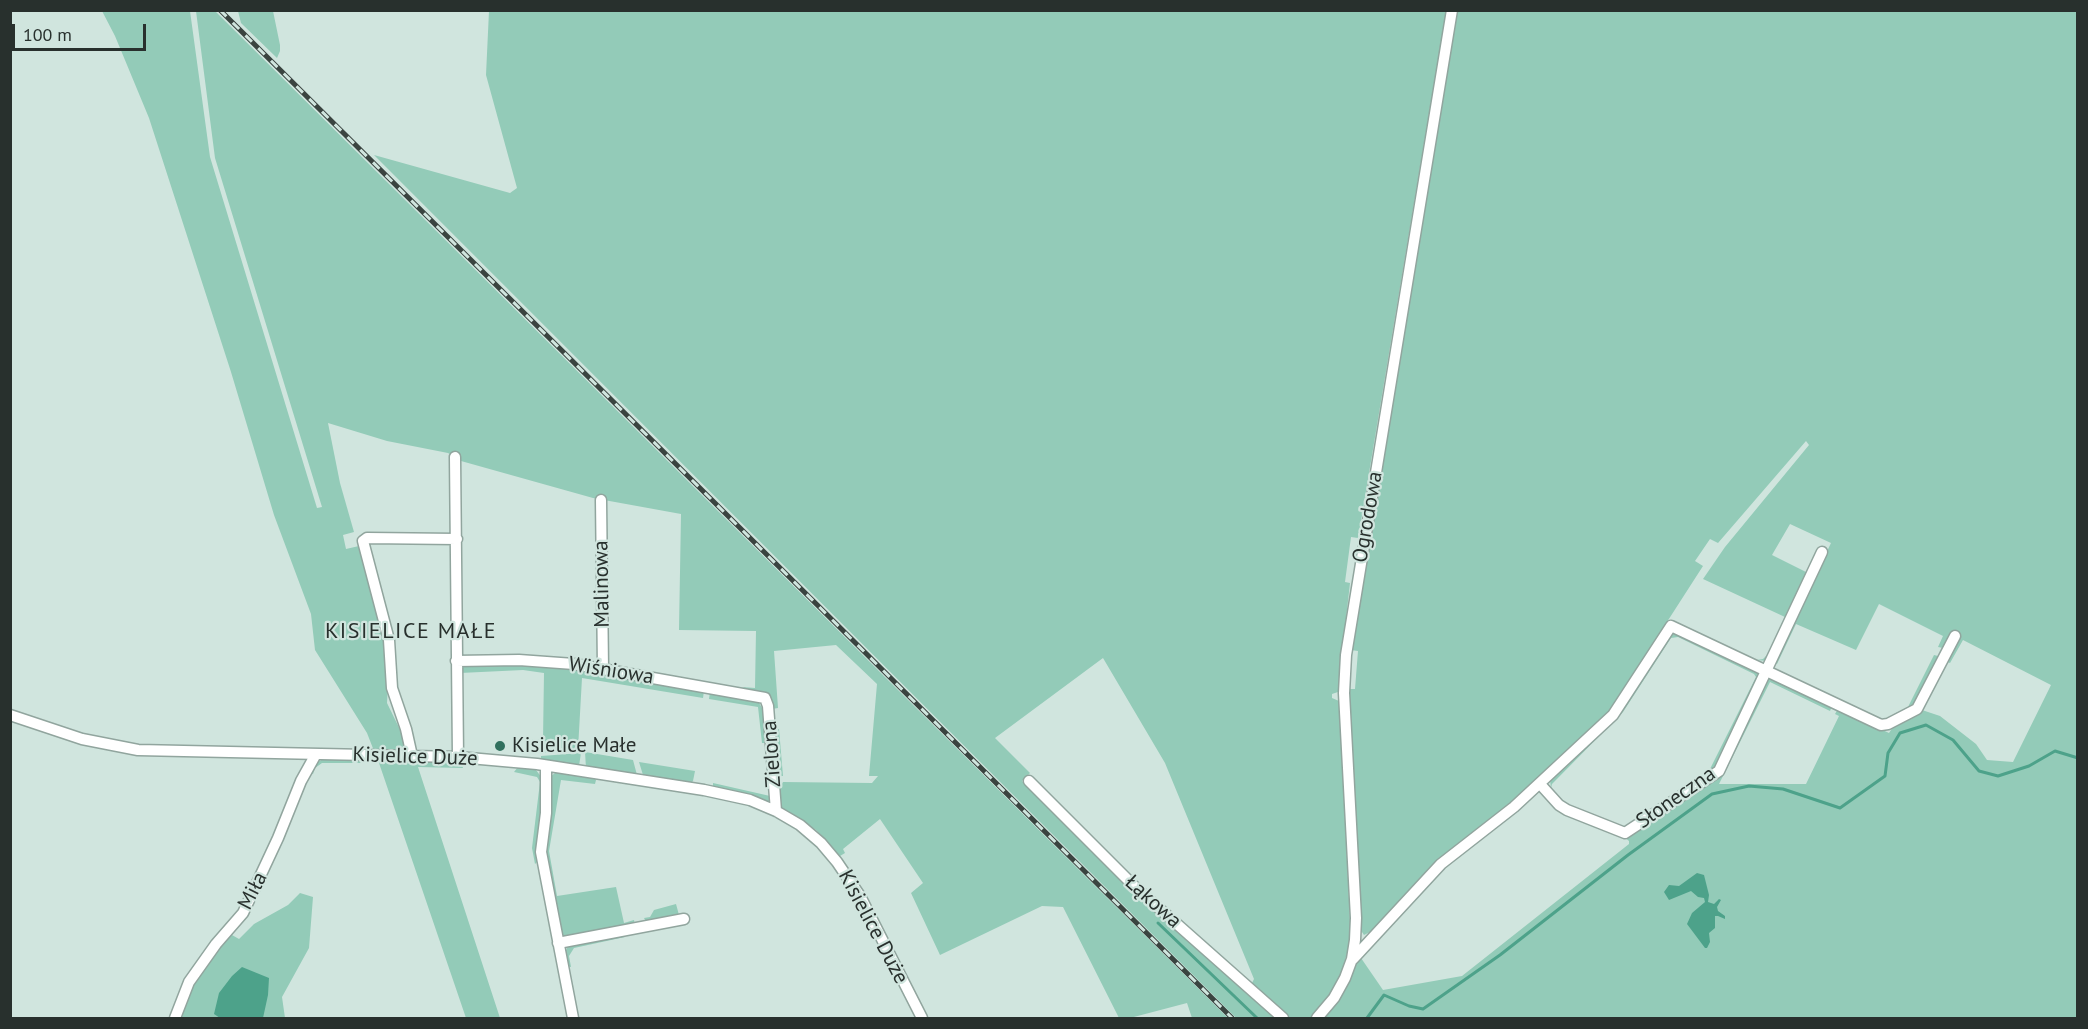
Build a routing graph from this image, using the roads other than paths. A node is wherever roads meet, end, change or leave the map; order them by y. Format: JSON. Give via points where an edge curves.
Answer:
{"nodes":[{"id":1,"x":1452,"y":10,"type":"edge"},
{"id":2,"x":455,"y":457,"type":"dead end"},
{"id":3,"x":601,"y":500,"type":"dead end"},
{"id":4,"x":457,"y":539,"type":"junction"},
{"id":5,"x":1822,"y":552,"type":"dead end"},
{"id":6,"x":1955,"y":636,"type":"dead end"},
{"id":7,"x":456,"y":661,"type":"junction"},
{"id":8,"x":603,"y":669,"type":"junction"},
{"id":9,"x":1768,"y":670,"type":"junction"},
{"id":10,"x":765,"y":698,"type":"joint"},
{"id":11,"x":10,"y":715,"type":"edge"},
{"id":12,"x":316,"y":754,"type":"junction"},
{"id":13,"x":412,"y":756,"type":"junction"},
{"id":14,"x":458,"y":757,"type":"junction"},
{"id":15,"x":546,"y":766,"type":"junction"},
{"id":16,"x":1029,"y":781,"type":"dead end"},
{"id":17,"x":1540,"y":784,"type":"junction"},
{"id":18,"x":776,"y":811,"type":"junction"},
{"id":19,"x":684,"y":919,"type":"dead end"},
{"id":20,"x":558,"y":943,"type":"junction"},
{"id":21,"x":1352,"y":959,"type":"junction"},
{"id":22,"x":175,"y":1018,"type":"edge"},
{"id":23,"x":573,"y":1018,"type":"edge"},
{"id":24,"x":922,"y":1018,"type":"edge"},
{"id":25,"x":1282,"y":1018,"type":"edge"},
{"id":26,"x":1317,"y":1018,"type":"edge"}],
"edges":[{"from":1,"to":21,"type":"street","name":"Ogrodowa","via":[[1346,655],[1344,693],[1356,918]]},
{"from":2,"to":4,"type":"street"},
{"from":3,"to":8,"type":"street","name":"Malinowa"},
{"from":4,"to":7,"type":"street"},
{"from":4,"to":13,"type":"street","via":[[363,541],[388,640],[392,688]]},
{"from":5,"to":9,"type":"street","name":"Słoneczna"},
{"from":6,"to":9,"type":"street","via":[[1917,709],[1888,724],[1881,725]]},
{"from":7,"to":8,"type":"street","name":"Wiśniowa","via":[[519,660]]},
{"from":7,"to":14,"type":"street"},
{"from":8,"to":10,"type":"street","name":"Wiśniowa"},
{"from":9,"to":17,"type":"street","via":[[1671,626],[1613,715]]},
{"from":9,"to":17,"type":"street","name":"Słoneczna","via":[[1719,771],[1625,833],[1567,810]]},
{"from":10,"to":18,"type":"street","name":"Zielona"},
{"from":11,"to":12,"type":"street","name":"Kisielice Duże","via":[[122,748]]},
{"from":12,"to":13,"type":"street","name":"Kisielice Duże"},
{"from":12,"to":22,"type":"street","name":"Miła","via":[[243,913],[189,982]]},
{"from":13,"to":14,"type":"street","name":"Kisielice Duże"},
{"from":14,"to":15,"type":"street","name":"Kisielice Duże"},
{"from":15,"to":18,"type":"street","name":"Kisielice Duże","via":[[722,793]]},
{"from":15,"to":20,"type":"street","via":[[541,852]]},
{"from":16,"to":25,"type":"street","name":"Łąkowa","via":[[1134,886]]},
{"from":17,"to":21,"type":"street","via":[[1441,864]]},
{"from":18,"to":24,"type":"street","name":"Kisielice Duże","via":[[810,833],[839,863]]},
{"from":19,"to":20,"type":"street"},
{"from":20,"to":23,"type":"street"},
{"from":21,"to":26,"type":"street","name":"Ogrodowa","via":[[1338,991]]}]}
